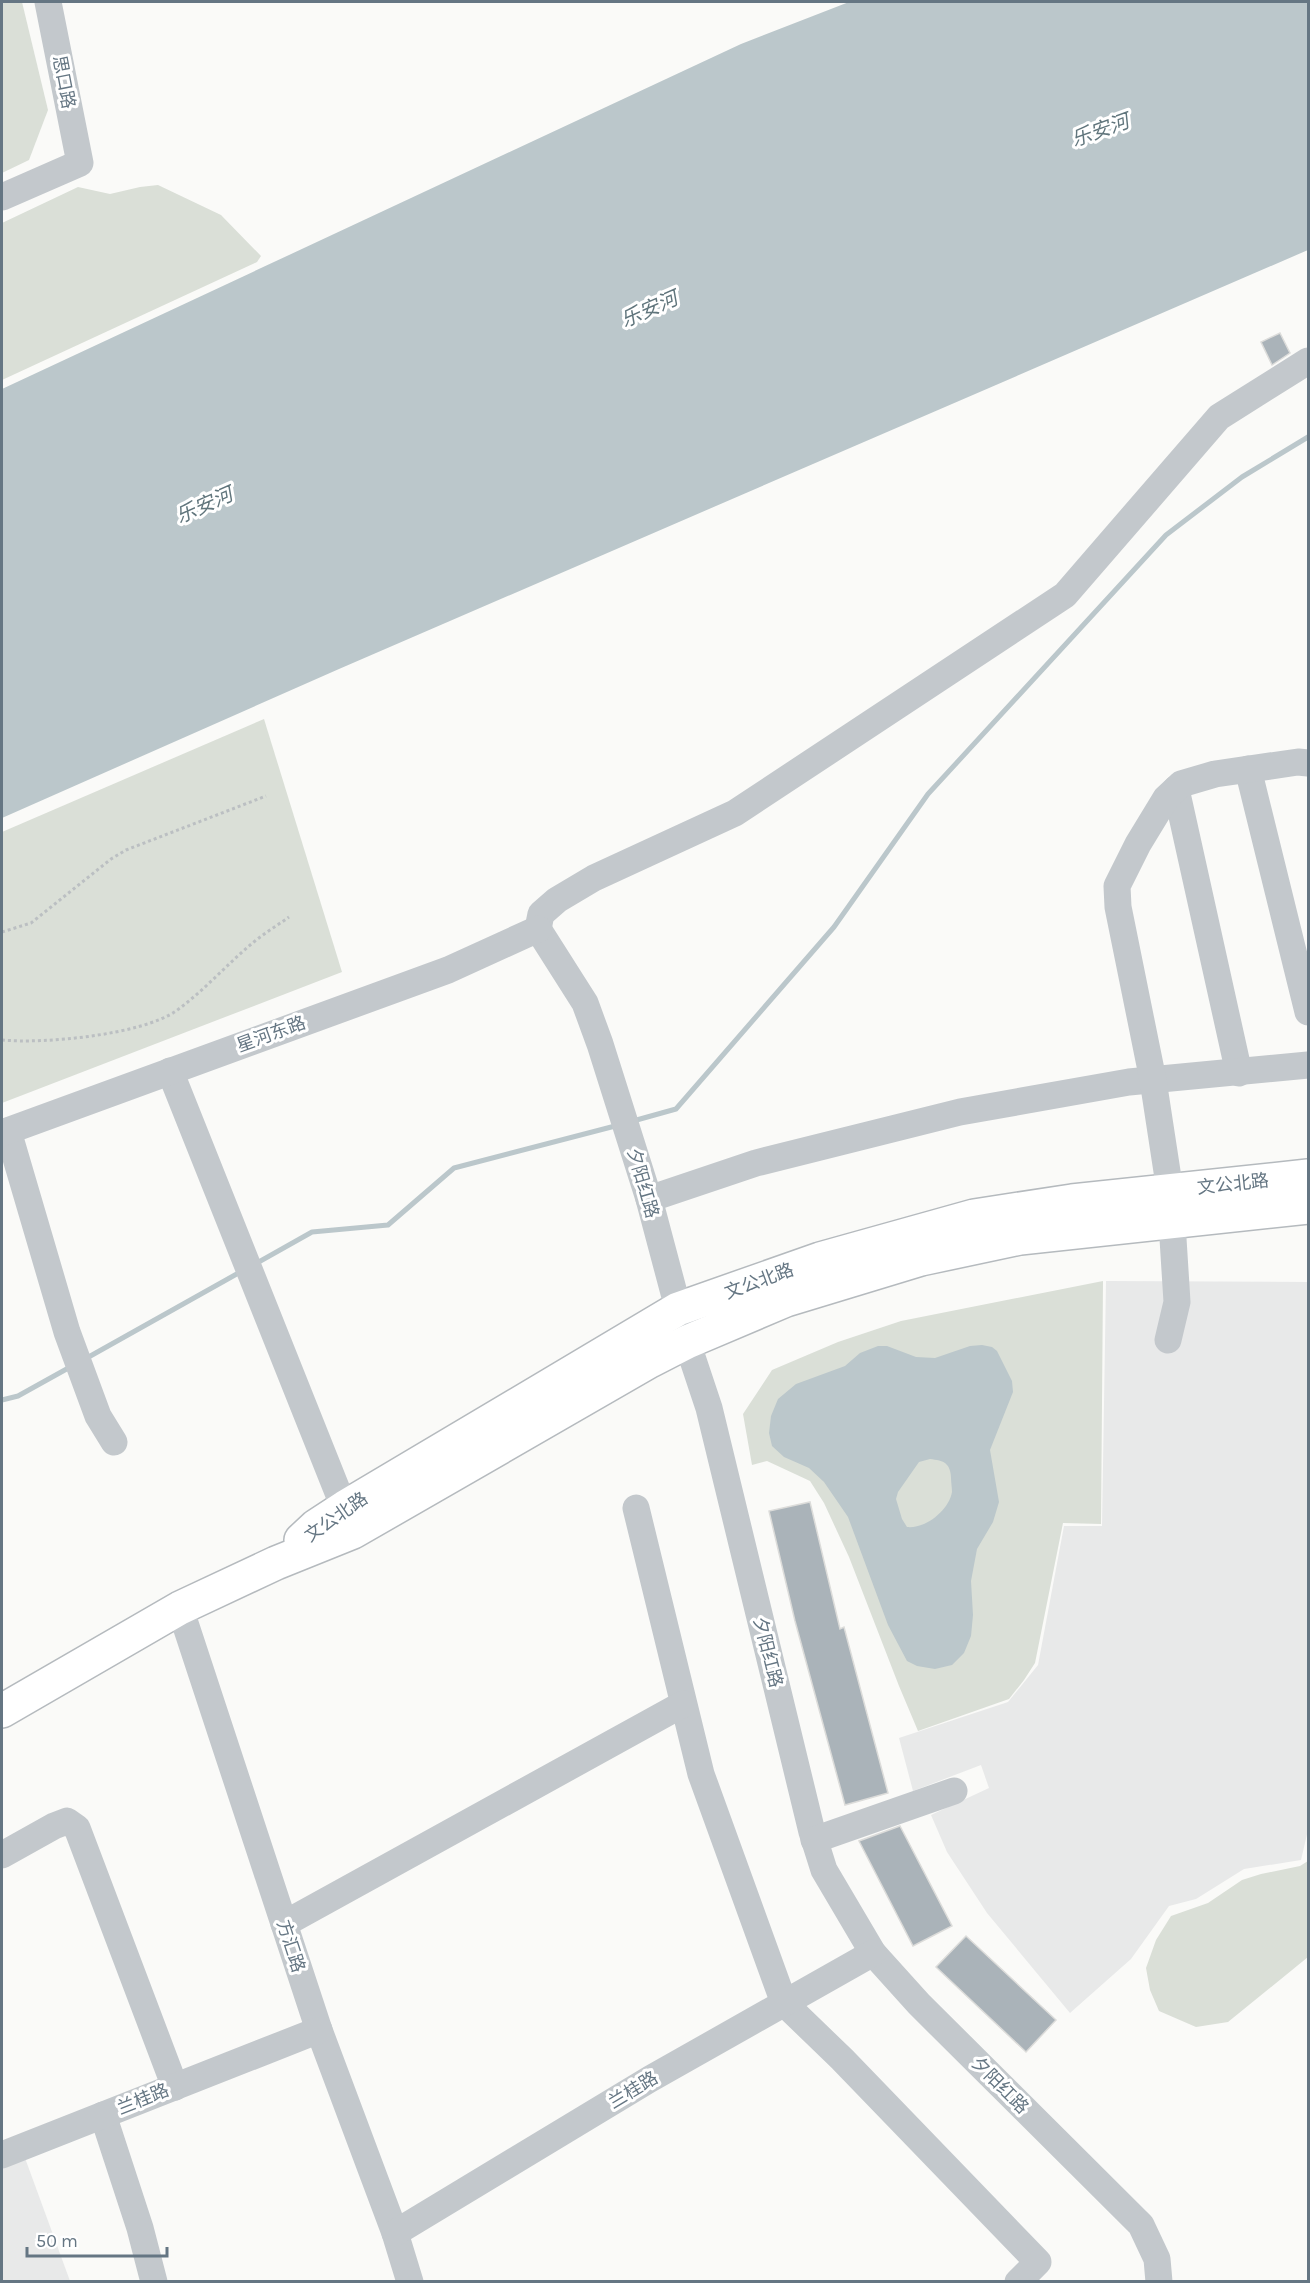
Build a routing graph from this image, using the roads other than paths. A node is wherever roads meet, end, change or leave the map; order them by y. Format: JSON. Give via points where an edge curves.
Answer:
{"nodes":[{"id":1,"x":48,"y":2,"type":"edge"},
{"id":2,"x":2,"y":197,"type":"edge"},
{"id":3,"x":1308,"y":361,"type":"edge"},
{"id":4,"x":1308,"y":763,"type":"edge"},
{"id":5,"x":1248,"y":769,"type":"junction"},
{"id":6,"x":1176,"y":789,"type":"junction"},
{"id":7,"x":538,"y":929,"type":"junction"},
{"id":8,"x":1308,"y":1012,"type":"edge"},
{"id":9,"x":1308,"y":1065,"type":"edge"},
{"id":10,"x":170,"y":1071,"type":"junction"},
{"id":11,"x":1239,"y":1073,"type":"junction"},
{"id":12,"x":1153,"y":1080,"type":"junction"},
{"id":13,"x":5,"y":1132,"type":"edge"},
{"id":14,"x":1308,"y":1176,"type":"edge"},
{"id":15,"x":649,"y":1199,"type":"junction"},
{"id":16,"x":1172,"y":1206,"type":"junction"},
{"id":17,"x":1308,"y":1207,"type":"edge"},
{"id":18,"x":678,"y":1309,"type":"junction"},
{"id":19,"x":1168,"y":1340,"type":"dead end"},
{"id":20,"x":687,"y":1342,"type":"junction"},
{"id":21,"x":114,"y":1442,"type":"dead end"},
{"id":22,"x":636,"y":1508,"type":"dead end"},
{"id":23,"x":349,"y":1520,"type":"junction"},
{"id":24,"x":180,"y":1608,"type":"junction"},
{"id":25,"x":683,"y":1704,"type":"junction"},
{"id":26,"x":2,"y":1708,"type":"edge"},
{"id":27,"x":954,"y":1791,"type":"dead end"},
{"id":28,"x":814,"y":1839,"type":"junction"},
{"id":29,"x":2,"y":1855,"type":"edge"},
{"id":30,"x":284,"y":1924,"type":"junction"},
{"id":31,"x":873,"y":1953,"type":"junction"},
{"id":32,"x":784,"y":2003,"type":"junction"},
{"id":33,"x":319,"y":2030,"type":"junction"},
{"id":34,"x":175,"y":2086,"type":"junction"},
{"id":35,"x":103,"y":2115,"type":"junction"},
{"id":36,"x":2,"y":2155,"type":"edge"},
{"id":37,"x":395,"y":2233,"type":"junction"},
{"id":38,"x":407,"y":2281,"type":"edge"},
{"id":39,"x":154,"y":2282,"type":"edge"},
{"id":40,"x":1018,"y":2282,"type":"edge"},
{"id":41,"x":1159,"y":2282,"type":"edge"}],
"edges":[{"from":1,"to":2,"type":"street","name":"思口路","via":[[80,163]]},
{"from":3,"to":7,"type":"street","via":[[1219,417],[1065,595],[735,813],[594,878],[557,900],[542,914]]},
{"from":4,"to":5,"type":"street"},
{"from":5,"to":6,"type":"street","via":[[1215,774]]},
{"from":5,"to":8,"type":"street"},
{"from":6,"to":11,"type":"street"},
{"from":6,"to":12,"type":"street","via":[[1138,843],[1117,886]]},
{"from":7,"to":10,"type":"street","name":"星河东路","via":[[448,970]]},
{"from":7,"to":15,"type":"street","name":"夕阳红路","via":[[585,1003]]},
{"from":9,"to":11,"type":"street"},
{"from":10,"to":13,"type":"street","name":"星河东路"},
{"from":10,"to":23,"type":"street"},
{"from":11,"to":12,"type":"street"},
{"from":12,"to":15,"type":"street","via":[[960,1112],[756,1163]]},
{"from":12,"to":16,"type":"street"},
{"from":13,"to":21,"type":"street","via":[[78,1363],[98,1416]]},
{"from":14,"to":16,"type":"main road","name":"文公北路"},
{"from":15,"to":18,"type":"street","name":"夕阳红路"},
{"from":16,"to":17,"type":"main road","name":"文公北路"},
{"from":16,"to":18,"type":"main road","name":"文公北路","via":[[1072,1201],[974,1216],[820,1259]]},
{"from":16,"to":19,"type":"street","via":[[1177,1302]]},
{"from":16,"to":20,"type":"main road","name":"文公北路","via":[[921,1258],[786,1300]]},
{"from":18,"to":20,"type":"street","name":"夕阳红路"},
{"from":18,"to":23,"type":"main road","name":"文公北路"},
{"from":20,"to":23,"type":"main road","name":"文公北路"},
{"from":20,"to":28,"type":"street","name":"夕阳红路","via":[[709,1408]]},
{"from":22,"to":25,"type":"street"},
{"from":23,"to":24,"type":"main road","name":"文公北路","via":[[316,1526],[276,1563]]},
{"from":24,"to":26,"type":"main road","name":"文公北路"},
{"from":24,"to":30,"type":"street","name":"方汇路"},
{"from":25,"to":30,"type":"street"},
{"from":25,"to":32,"type":"street","via":[[701,1774]]},
{"from":27,"to":28,"type":"street"},
{"from":28,"to":31,"type":"street","name":"夕阳红路","via":[[824,1870]]},
{"from":29,"to":34,"type":"street","via":[[67,1821],[77,1828]]},
{"from":30,"to":33,"type":"street","name":"方汇路"},
{"from":31,"to":32,"type":"street","name":"兰桂路"},
{"from":31,"to":41,"type":"street","name":"夕阳红路","via":[[1141,2225],[1157,2259]]},
{"from":32,"to":37,"type":"street","name":"兰桂路"},
{"from":32,"to":40,"type":"street","via":[[1038,2262]]},
{"from":33,"to":34,"type":"street","name":"兰桂路"},
{"from":33,"to":37,"type":"street","name":"方汇路"},
{"from":34,"to":35,"type":"street","name":"兰桂路"},
{"from":35,"to":36,"type":"street","name":"兰桂路"},
{"from":35,"to":39,"type":"street"},
{"from":37,"to":38,"type":"street","name":"方汇路"}]}
